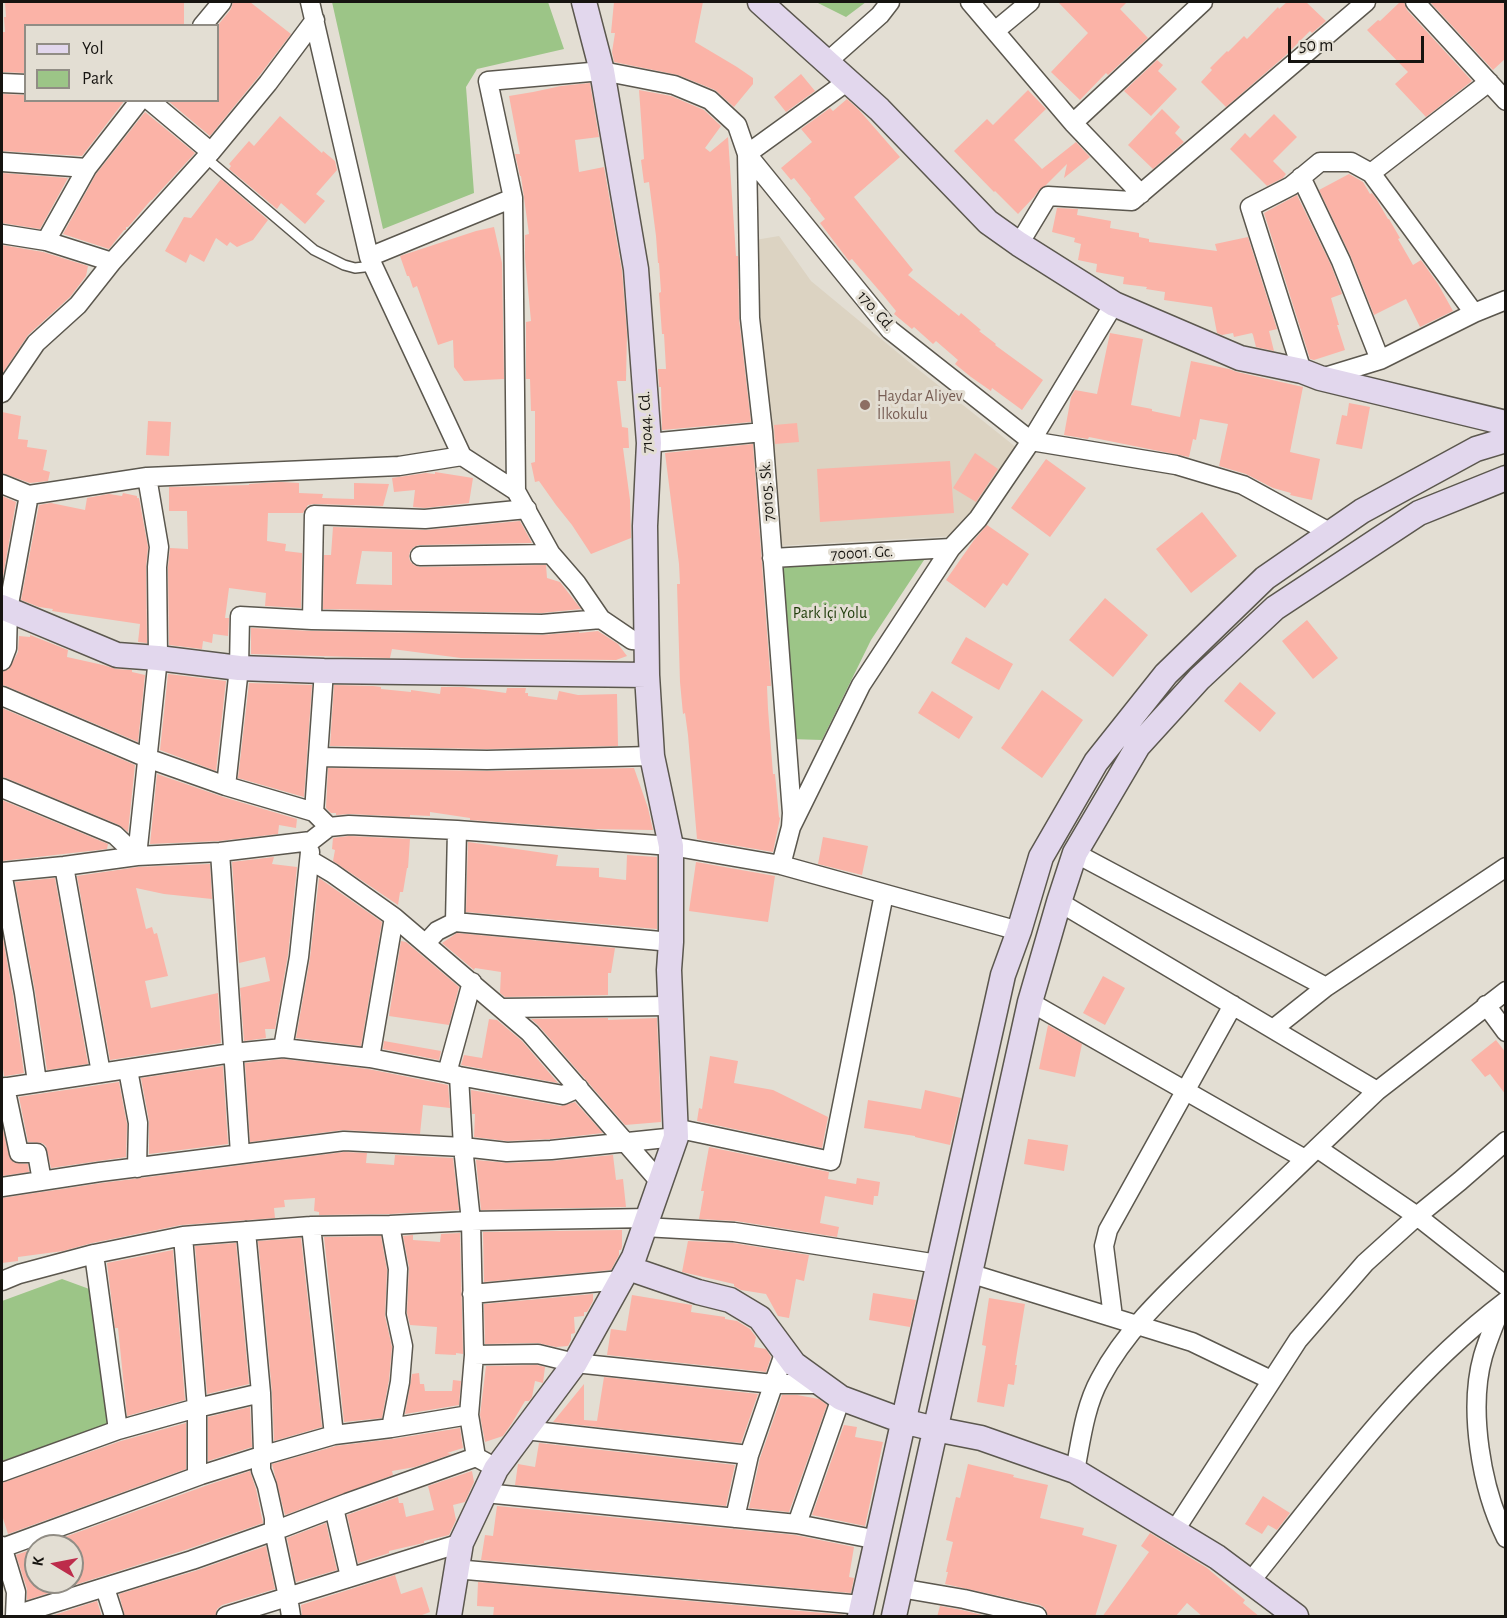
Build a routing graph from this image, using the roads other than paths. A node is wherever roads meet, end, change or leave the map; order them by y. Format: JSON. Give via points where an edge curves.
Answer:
{"nodes":[{"id":1,"x":222,"y":2,"type":"edge"},
{"id":2,"x":310,"y":2,"type":"edge"},
{"id":3,"x":584,"y":2,"type":"edge"},
{"id":4,"x":760,"y":2,"type":"edge"},
{"id":5,"x":890,"y":2,"type":"edge"},
{"id":6,"x":970,"y":2,"type":"edge"},
{"id":7,"x":1030,"y":2,"type":"edge"},
{"id":8,"x":1203,"y":2,"type":"edge"},
{"id":9,"x":1366,"y":2,"type":"edge"},
{"id":10,"x":1415,"y":2,"type":"edge"},
{"id":11,"x":315,"y":21,"type":"junction"},
{"id":12,"x":204,"y":24,"type":"edge"},
{"id":13,"x":995,"y":30,"type":"junction"},
{"id":14,"x":827,"y":63,"type":"junction"},
{"id":15,"x":602,"y":71,"type":"junction"},
{"id":16,"x":848,"y":81,"type":"junction"},
{"id":17,"x":1489,"y":82,"type":"junction"},
{"id":18,"x":2,"y":83,"type":"edge"},
{"id":19,"x":24,"y":84,"type":"edge"},
{"id":20,"x":1506,"y":101,"type":"edge"},
{"id":21,"x":138,"y":102,"type":"edge"},
{"id":22,"x":151,"y":102,"type":"edge"},
{"id":23,"x":1073,"y":123,"type":"junction"},
{"id":24,"x":747,"y":154,"type":"junction"},
{"id":25,"x":208,"y":155,"type":"junction"},
{"id":26,"x":2,"y":162,"type":"edge"},
{"id":27,"x":87,"y":168,"type":"junction"},
{"id":28,"x":1371,"y":173,"type":"junction"},
{"id":29,"x":1301,"y":177,"type":"junction"},
{"id":30,"x":1141,"y":194,"type":"junction"},
{"id":31,"x":513,"y":198,"type":"junction"},
{"id":32,"x":4,"y":238,"type":"edge"},
{"id":33,"x":46,"y":241,"type":"junction"},
{"id":34,"x":1019,"y":244,"type":"junction"},
{"id":35,"x":112,"y":262,"type":"junction"},
{"id":36,"x":371,"y":262,"type":"junction"},
{"id":37,"x":1506,"y":300,"type":"edge"},
{"id":38,"x":1114,"y":304,"type":"junction"},
{"id":39,"x":1474,"y":313,"type":"junction"},
{"id":40,"x":1380,"y":360,"type":"junction"},
{"id":41,"x":1311,"y":375,"type":"junction"},
{"id":42,"x":2,"y":393,"type":"edge"},
{"id":43,"x":1506,"y":423,"type":"edge"},
{"id":44,"x":763,"y":432,"type":"junction"},
{"id":45,"x":1506,"y":440,"type":"edge"},
{"id":46,"x":1031,"y":441,"type":"junction"},
{"id":47,"x":649,"y":443,"type":"junction"},
{"id":48,"x":462,"y":456,"type":"junction"},
{"id":49,"x":147,"y":477,"type":"junction"},
{"id":50,"x":1504,"y":479,"type":"edge"},
{"id":51,"x":2,"y":483,"type":"edge"},
{"id":52,"x":516,"y":491,"type":"junction"},
{"id":53,"x":29,"y":495,"type":"junction"},
{"id":54,"x":527,"y":509,"type":"junction"},
{"id":55,"x":1331,"y":533,"type":"junction"},
{"id":56,"x":951,"y":548,"type":"junction"},
{"id":57,"x":551,"y":554,"type":"junction"},
{"id":58,"x":420,"y":556,"type":"dead end"},
{"id":59,"x":772,"y":558,"type":"junction"},
{"id":60,"x":5,"y":609,"type":"edge"},
{"id":61,"x":601,"y":619,"type":"junction"},
{"id":62,"x":312,"y":620,"type":"junction"},
{"id":63,"x":647,"y":641,"type":"junction"},
{"id":64,"x":158,"y":658,"type":"junction"},
{"id":65,"x":2,"y":661,"type":"edge"},
{"id":66,"x":239,"y":668,"type":"junction"},
{"id":67,"x":324,"y":671,"type":"junction"},
{"id":68,"x":648,"y":675,"type":"junction"},
{"id":69,"x":2,"y":696,"type":"edge"},
{"id":70,"x":652,"y":756,"type":"junction"},
{"id":71,"x":318,"y":757,"type":"junction"},
{"id":72,"x":147,"y":758,"type":"junction"},
{"id":73,"x":226,"y":786,"type":"junction"},
{"id":74,"x":2,"y":788,"type":"edge"},
{"id":75,"x":314,"y":813,"type":"junction"},
{"id":76,"x":329,"y":827,"type":"junction"},
{"id":77,"x":791,"y":827,"type":"junction"},
{"id":78,"x":456,"y":830,"type":"junction"},
{"id":79,"x":310,"y":841,"type":"junction"},
{"id":80,"x":671,"y":846,"type":"junction"},
{"id":81,"x":220,"y":852,"type":"junction"},
{"id":82,"x":1075,"y":853,"type":"junction"},
{"id":83,"x":137,"y":856,"type":"junction"},
{"id":84,"x":310,"y":860,"type":"junction"},
{"id":85,"x":781,"y":865,"type":"junction"},
{"id":86,"x":64,"y":866,"type":"junction"},
{"id":87,"x":1506,"y":867,"type":"edge"},
{"id":88,"x":2,"y":872,"type":"edge"},
{"id":89,"x":884,"y":894,"type":"junction"},
{"id":90,"x":1059,"y":902,"type":"junction"},
{"id":91,"x":394,"y":917,"type":"junction"},
{"id":92,"x":455,"y":922,"type":"junction"},
{"id":93,"x":1019,"y":931,"type":"junction"},
{"id":94,"x":671,"y":942,"type":"junction"},
{"id":95,"x":426,"y":944,"type":"junction"},
{"id":96,"x":472,"y":982,"type":"junction"},
{"id":97,"x":1326,"y":987,"type":"junction"},
{"id":98,"x":1506,"y":991,"type":"edge"},
{"id":99,"x":1030,"y":1002,"type":"junction"},
{"id":100,"x":1233,"y":1005,"type":"junction"},
{"id":101,"x":1486,"y":1005,"type":"junction"},
{"id":102,"x":670,"y":1006,"type":"junction"},
{"id":103,"x":502,"y":1008,"type":"junction"},
{"id":104,"x":1273,"y":1029,"type":"junction"},
{"id":105,"x":1506,"y":1032,"type":"edge"},
{"id":106,"x":283,"y":1048,"type":"junction"},
{"id":107,"x":232,"y":1053,"type":"junction"},
{"id":108,"x":370,"y":1058,"type":"junction"},
{"id":109,"x":128,"y":1070,"type":"junction"},
{"id":110,"x":101,"y":1073,"type":"junction"},
{"id":111,"x":453,"y":1075,"type":"junction"},
{"id":112,"x":36,"y":1082,"type":"junction"},
{"id":113,"x":4,"y":1088,"type":"edge"},
{"id":114,"x":579,"y":1088,"type":"junction"},
{"id":115,"x":1185,"y":1090,"type":"junction"},
{"id":116,"x":1377,"y":1091,"type":"junction"},
{"id":117,"x":675,"y":1132,"type":"junction"},
{"id":118,"x":1506,"y":1141,"type":"edge"},
{"id":119,"x":627,"y":1142,"type":"junction"},
{"id":120,"x":463,"y":1147,"type":"junction"},
{"id":121,"x":240,"y":1154,"type":"junction"},
{"id":122,"x":1311,"y":1154,"type":"junction"},
{"id":123,"x":137,"y":1168,"type":"junction"},
{"id":124,"x":42,"y":1181,"type":"junction"},
{"id":125,"x":660,"y":1182,"type":"junction"},
{"id":126,"x":2,"y":1187,"type":"edge"},
{"id":127,"x":1417,"y":1216,"type":"junction"},
{"id":128,"x":471,"y":1221,"type":"junction"},
{"id":129,"x":647,"y":1223,"type":"junction"},
{"id":130,"x":390,"y":1225,"type":"junction"},
{"id":131,"x":311,"y":1226,"type":"junction"},
{"id":132,"x":246,"y":1231,"type":"junction"},
{"id":133,"x":183,"y":1236,"type":"junction"},
{"id":134,"x":94,"y":1254,"type":"junction"},
{"id":135,"x":938,"y":1264,"type":"junction"},
{"id":136,"x":624,"y":1274,"type":"junction"},
{"id":137,"x":969,"y":1274,"type":"junction"},
{"id":138,"x":2,"y":1281,"type":"edge"},
{"id":139,"x":472,"y":1294,"type":"junction"},
{"id":140,"x":1504,"y":1297,"type":"edge"},
{"id":141,"x":1113,"y":1317,"type":"junction"},
{"id":142,"x":1138,"y":1324,"type":"junction"},
{"id":143,"x":785,"y":1351,"type":"junction"},
{"id":144,"x":474,"y":1355,"type":"junction"},
{"id":145,"x":575,"y":1363,"type":"junction"},
{"id":146,"x":1271,"y":1380,"type":"junction"},
{"id":147,"x":773,"y":1384,"type":"junction"},
{"id":148,"x":832,"y":1391,"type":"junction"},
{"id":149,"x":261,"y":1393,"type":"junction"},
{"id":150,"x":197,"y":1408,"type":"junction"},
{"id":151,"x":469,"y":1415,"type":"junction"},
{"id":152,"x":903,"y":1421,"type":"junction"},
{"id":153,"x":391,"y":1428,"type":"junction"},
{"id":154,"x":935,"y":1429,"type":"junction"},
{"id":155,"x":118,"y":1430,"type":"junction"},
{"id":156,"x":525,"y":1430,"type":"junction"},
{"id":157,"x":334,"y":1435,"type":"junction"},
{"id":158,"x":749,"y":1455,"type":"junction"},
{"id":159,"x":261,"y":1456,"type":"junction"},
{"id":160,"x":486,"y":1463,"type":"junction"},
{"id":161,"x":1075,"y":1471,"type":"junction"},
{"id":162,"x":2,"y":1472,"type":"edge"},
{"id":163,"x":197,"y":1476,"type":"junction"},
{"id":164,"x":485,"y":1493,"type":"junction"},
{"id":165,"x":334,"y":1508,"type":"junction"},
{"id":166,"x":735,"y":1518,"type":"junction"},
{"id":167,"x":797,"y":1524,"type":"junction"},
{"id":168,"x":1175,"y":1530,"type":"junction"},
{"id":169,"x":274,"y":1531,"type":"junction"},
{"id":170,"x":1506,"y":1538,"type":"edge"},
{"id":171,"x":878,"y":1540,"type":"junction"},
{"id":172,"x":460,"y":1543,"type":"junction"},
{"id":173,"x":2,"y":1547,"type":"edge"},
{"id":174,"x":455,"y":1569,"type":"junction"},
{"id":175,"x":350,"y":1578,"type":"junction"},
{"id":176,"x":1250,"y":1582,"type":"junction"},
{"id":177,"x":105,"y":1588,"type":"junction"},
{"id":178,"x":900,"y":1588,"type":"junction"},
{"id":179,"x":288,"y":1597,"type":"junction"},
{"id":180,"x":861,"y":1611,"type":"edge"},
{"id":181,"x":446,"y":1615,"type":"edge"},
{"id":182,"x":15,"y":1616,"type":"edge"},
{"id":183,"x":1036,"y":1616,"type":"edge"},
{"id":184,"x":114,"y":1617,"type":"edge"},
{"id":185,"x":226,"y":1617,"type":"edge"},
{"id":186,"x":291,"y":1617,"type":"edge"},
{"id":187,"x":894,"y":1617,"type":"edge"},
{"id":188,"x":1296,"y":1617,"type":"edge"}],
"edges":[{"from":1,"to":12,"type":"street"},
{"from":2,"to":11,"type":"street"},
{"from":3,"to":15,"type":"street","name":"71044. Cd."},
{"from":4,"to":14,"type":"street"},
{"from":5,"to":14,"type":"street"},
{"from":6,"to":13,"type":"street"},
{"from":7,"to":13,"type":"street"},
{"from":8,"to":23,"type":"street"},
{"from":9,"to":30,"type":"street"},
{"from":10,"to":17,"type":"street"},
{"from":11,"to":25,"type":"street"},
{"from":11,"to":36,"type":"street"},
{"from":13,"to":23,"type":"street"},
{"from":14,"to":16,"type":"street"},
{"from":15,"to":24,"type":"street","via":[[674,85],[710,100],[737,125]]},
{"from":15,"to":31,"type":"street","via":[[488,81]]},
{"from":15,"to":47,"type":"street","name":"71044. Cd.","via":[[636,269]]},
{"from":16,"to":24,"type":"street"},
{"from":16,"to":34,"type":"street","via":[[988,222]]},
{"from":17,"to":20,"type":"street"},
{"from":17,"to":28,"type":"street"},
{"from":18,"to":19,"type":"street"},
{"from":21,"to":27,"type":"street"},
{"from":22,"to":25,"type":"street"},
{"from":23,"to":30,"type":"street"},
{"from":24,"to":44,"type":"street","name":"70105. Sk.","via":[[750,318]]},
{"from":24,"to":46,"type":"street","name":"170. Cd.","via":[[890,330]]},
{"from":25,"to":35,"type":"street"},
{"from":25,"to":36,"type":"lane","via":[[314,250],[355,268]]},
{"from":26,"to":27,"type":"street"},
{"from":27,"to":33,"type":"street"},
{"from":28,"to":29,"type":"street","via":[[1351,162],[1320,162]]},
{"from":28,"to":39,"type":"street"},
{"from":29,"to":40,"type":"street","via":[[1341,261]]},
{"from":29,"to":41,"type":"street","via":[[1250,207]]},
{"from":30,"to":34,"type":"street","via":[[1132,201],[1048,196]]},
{"from":31,"to":36,"type":"street"},
{"from":31,"to":52,"type":"street"},
{"from":32,"to":33,"type":"street"},
{"from":33,"to":35,"type":"street"},
{"from":34,"to":38,"type":"street"},
{"from":35,"to":42,"type":"street","via":[[78,305],[36,343]]},
{"from":36,"to":48,"type":"street"},
{"from":37,"to":39,"type":"street"},
{"from":38,"to":41,"type":"street","via":[[1240,358]]},
{"from":38,"to":46,"type":"street"},
{"from":39,"to":40,"type":"street"},
{"from":40,"to":41,"type":"street"},
{"from":41,"to":43,"type":"street"},
{"from":44,"to":47,"type":"street"},
{"from":44,"to":59,"type":"street","name":"70105. Sk."},
{"from":45,"to":55,"type":"street","via":[[1476,449],[1362,511]]},
{"from":46,"to":55,"type":"street","via":[[1176,465],[1243,485]]},
{"from":46,"to":56,"type":"street","via":[[978,519]]},
{"from":47,"to":63,"type":"street","name":"71044. Cd.","via":[[645,526]]},
{"from":48,"to":49,"type":"street","via":[[399,466]]},
{"from":48,"to":52,"type":"street"},
{"from":49,"to":53,"type":"street"},
{"from":49,"to":64,"type":"street","via":[[159,548]]},
{"from":50,"to":82,"type":"street","via":[[1419,513],[1275,608],[1199,679],[1138,746]]},
{"from":51,"to":53,"type":"street"},
{"from":52,"to":54,"type":"street"},
{"from":53,"to":60,"type":"street"},
{"from":54,"to":57,"type":"street"},
{"from":54,"to":62,"type":"street","via":[[425,519],[314,515]]},
{"from":55,"to":93,"type":"street","via":[[1265,578],[1166,674],[1103,753],[1041,857]]},
{"from":56,"to":59,"type":"street","name":"70001. Gc."},
{"from":56,"to":77,"type":"street","via":[[861,685]]},
{"from":57,"to":58,"type":"street"},
{"from":57,"to":61,"type":"street"},
{"from":59,"to":77,"type":"street","name":"70105. Sk."},
{"from":60,"to":64,"type":"street","via":[[117,655]]},
{"from":60,"to":65,"type":"street","via":[[7,648]]},
{"from":61,"to":62,"type":"street","via":[[542,624]]},
{"from":61,"to":63,"type":"street","via":[[632,640]]},
{"from":62,"to":66,"type":"street","via":[[240,616]]},
{"from":63,"to":68,"type":"street","name":"71044. Cd."},
{"from":64,"to":66,"type":"street"},
{"from":64,"to":72,"type":"street"},
{"from":66,"to":67,"type":"street"},
{"from":66,"to":73,"type":"street"},
{"from":67,"to":68,"type":"street"},
{"from":67,"to":71,"type":"street"},
{"from":68,"to":70,"type":"street","name":"71044. Cd."},
{"from":69,"to":72,"type":"street"},
{"from":70,"to":71,"type":"street","via":[[487,760]]},
{"from":70,"to":80,"type":"street","name":"71044. Cd."},
{"from":71,"to":75,"type":"street"},
{"from":72,"to":73,"type":"street"},
{"from":72,"to":83,"type":"street"},
{"from":73,"to":75,"type":"street"},
{"from":74,"to":83,"type":"street","via":[[115,835]]},
{"from":75,"to":76,"type":"street"},
{"from":76,"to":78,"type":"street"},
{"from":76,"to":79,"type":"street"},
{"from":77,"to":85,"type":"street"},
{"from":78,"to":80,"type":"street"},
{"from":78,"to":92,"type":"street"},
{"from":79,"to":81,"type":"street"},
{"from":79,"to":84,"type":"street"},
{"from":80,"to":85,"type":"street"},
{"from":80,"to":94,"type":"street","name":"71044. Cd."},
{"from":81,"to":83,"type":"street"},
{"from":81,"to":107,"type":"street"},
{"from":82,"to":90,"type":"street"},
{"from":82,"to":97,"type":"street"},
{"from":83,"to":86,"type":"street"},
{"from":84,"to":91,"type":"street"},
{"from":84,"to":106,"type":"street"},
{"from":85,"to":89,"type":"street"},
{"from":86,"to":88,"type":"street"},
{"from":86,"to":110,"type":"street"},
{"from":87,"to":97,"type":"street"},
{"from":88,"to":112,"type":"street"},
{"from":89,"to":93,"type":"street"},
{"from":89,"to":117,"type":"street","via":[[831,1161]]},
{"from":90,"to":99,"type":"street"},
{"from":90,"to":100,"type":"street"},
{"from":91,"to":95,"type":"street"},
{"from":91,"to":108,"type":"street"},
{"from":92,"to":94,"type":"street"},
{"from":92,"to":95,"type":"street","via":[[436,932]]},
{"from":93,"to":135,"type":"street","via":[[1004,975]]},
{"from":94,"to":102,"type":"street","name":"71044. Cd."},
{"from":95,"to":96,"type":"street"},
{"from":96,"to":103,"type":"street"},
{"from":96,"to":111,"type":"street"},
{"from":97,"to":104,"type":"street"},
{"from":98,"to":101,"type":"street"},
{"from":99,"to":115,"type":"street"},
{"from":99,"to":137,"type":"street"},
{"from":100,"to":104,"type":"street"},
{"from":100,"to":115,"type":"street"},
{"from":101,"to":105,"type":"street"},
{"from":101,"to":116,"type":"street"},
{"from":102,"to":103,"type":"street"},
{"from":102,"to":117,"type":"street","name":"71044. Cd."},
{"from":103,"to":114,"type":"street"},
{"from":104,"to":116,"type":"street"},
{"from":106,"to":107,"type":"street"},
{"from":106,"to":108,"type":"street"},
{"from":107,"to":109,"type":"street"},
{"from":107,"to":121,"type":"street"},
{"from":108,"to":111,"type":"street"},
{"from":109,"to":110,"type":"street"},
{"from":109,"to":123,"type":"street","via":[[138,1124]]},
{"from":110,"to":112,"type":"street"},
{"from":111,"to":114,"type":"street","via":[[563,1095]]},
{"from":111,"to":120,"type":"street"},
{"from":112,"to":113,"type":"street"},
{"from":113,"to":124,"type":"street","via":[[19,1153],[37,1153]]},
{"from":114,"to":119,"type":"street"},
{"from":115,"to":122,"type":"street"},
{"from":115,"to":141,"type":"street","via":[[1108,1230],[1104,1246]]},
{"from":116,"to":122,"type":"street"},
{"from":117,"to":119,"type":"street"},
{"from":117,"to":125,"type":"street"},
{"from":118,"to":127,"type":"street"},
{"from":119,"to":120,"type":"street","via":[[507,1152]]},
{"from":119,"to":125,"type":"street"},
{"from":120,"to":121,"type":"street","via":[[344,1141]]},
{"from":120,"to":128,"type":"street"},
{"from":121,"to":123,"type":"street"},
{"from":122,"to":127,"type":"street"},
{"from":122,"to":142,"type":"street"},
{"from":123,"to":124,"type":"street"},
{"from":124,"to":126,"type":"street"},
{"from":125,"to":129,"type":"street"},
{"from":127,"to":140,"type":"street"},
{"from":127,"to":146,"type":"street","via":[[1365,1263],[1298,1340]]},
{"from":128,"to":129,"type":"street"},
{"from":128,"to":130,"type":"street"},
{"from":128,"to":139,"type":"street"},
{"from":129,"to":135,"type":"street","via":[[734,1232]]},
{"from":129,"to":136,"type":"street"},
{"from":130,"to":131,"type":"street"},
{"from":130,"to":153,"type":"street","via":[[399,1269],[396,1314],[403,1346]]},
{"from":131,"to":132,"type":"street"},
{"from":131,"to":157,"type":"street"},
{"from":132,"to":133,"type":"street"},
{"from":132,"to":149,"type":"street"},
{"from":133,"to":134,"type":"street"},
{"from":133,"to":150,"type":"street"},
{"from":134,"to":138,"type":"street"},
{"from":134,"to":155,"type":"street"},
{"from":135,"to":152,"type":"street"},
{"from":136,"to":139,"type":"street"},
{"from":136,"to":143,"type":"street","via":[[730,1300],[760,1318]]},
{"from":136,"to":145,"type":"street"},
{"from":137,"to":141,"type":"street"},
{"from":137,"to":154,"type":"street"},
{"from":139,"to":144,"type":"street"},
{"from":140,"to":170,"type":"street","via":[[1483,1357],[1477,1395],[1482,1465]]},
{"from":140,"to":176,"type":"street","via":[[1435,1361],[1374,1429]]},
{"from":141,"to":142,"type":"street"},
{"from":142,"to":146,"type":"street","via":[[1192,1342]]},
{"from":142,"to":161,"type":"street","via":[[1100,1380],[1087,1415]]},
{"from":143,"to":147,"type":"street"},
{"from":143,"to":148,"type":"street","via":[[794,1364]]},
{"from":144,"to":145,"type":"street","via":[[538,1354]]},
{"from":144,"to":151,"type":"street"},
{"from":145,"to":147,"type":"street"},
{"from":145,"to":156,"type":"street"},
{"from":146,"to":168,"type":"street"},
{"from":147,"to":148,"type":"street"},
{"from":147,"to":158,"type":"street"},
{"from":148,"to":152,"type":"street"},
{"from":148,"to":167,"type":"street"},
{"from":149,"to":150,"type":"street"},
{"from":149,"to":159,"type":"street"},
{"from":150,"to":155,"type":"street"},
{"from":150,"to":163,"type":"street"},
{"from":151,"to":153,"type":"street"},
{"from":151,"to":160,"type":"street"},
{"from":152,"to":154,"type":"street"},
{"from":152,"to":171,"type":"street"},
{"from":153,"to":157,"type":"street"},
{"from":154,"to":161,"type":"street","via":[[981,1438]]},
{"from":154,"to":178,"type":"street"},
{"from":155,"to":162,"type":"street"},
{"from":156,"to":158,"type":"street"},
{"from":156,"to":160,"type":"street"},
{"from":157,"to":159,"type":"street"},
{"from":158,"to":166,"type":"street"},
{"from":159,"to":163,"type":"street"},
{"from":159,"to":169,"type":"street"},
{"from":160,"to":164,"type":"street"},
{"from":160,"to":165,"type":"street"},
{"from":161,"to":168,"type":"street"},
{"from":163,"to":173,"type":"street"},
{"from":164,"to":166,"type":"street"},
{"from":164,"to":172,"type":"street"},
{"from":165,"to":169,"type":"street"},
{"from":165,"to":175,"type":"street"},
{"from":166,"to":167,"type":"street"},
{"from":167,"to":171,"type":"street"},
{"from":168,"to":176,"type":"street"},
{"from":169,"to":177,"type":"street"},
{"from":169,"to":179,"type":"street"},
{"from":171,"to":180,"type":"street"},
{"from":172,"to":174,"type":"street"},
{"from":172,"to":175,"type":"street"},
{"from":173,"to":182,"type":"street","via":[[16,1592]]},
{"from":174,"to":180,"type":"street"},
{"from":174,"to":181,"type":"street"},
{"from":175,"to":179,"type":"street"},
{"from":176,"to":188,"type":"street"},
{"from":177,"to":182,"type":"street"},
{"from":177,"to":184,"type":"street"},
{"from":178,"to":183,"type":"street"},
{"from":178,"to":187,"type":"street"},
{"from":179,"to":185,"type":"street"},
{"from":179,"to":186,"type":"street"}]}
